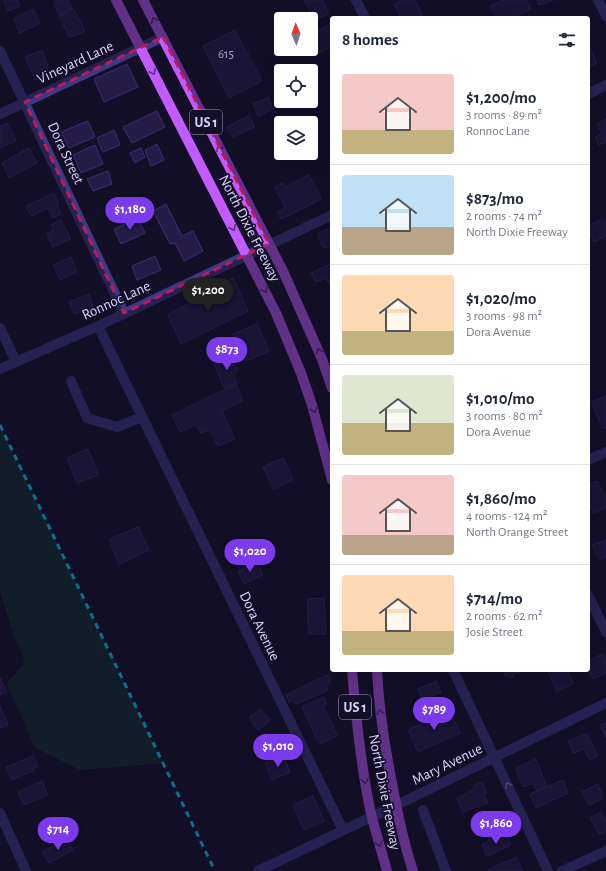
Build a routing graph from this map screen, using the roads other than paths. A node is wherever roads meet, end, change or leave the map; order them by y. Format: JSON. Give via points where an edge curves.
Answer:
{"nodes":[{"id":1,"x":116,"y":0,"type":"edge"},
{"id":2,"x":143,"y":0,"type":"edge"},
{"id":3,"x":356,"y":0,"type":"edge"},
{"id":4,"x":598,"y":0,"type":"edge"},
{"id":5,"x":364,"y":16,"type":"edge"},
{"id":6,"x":606,"y":16,"type":"edge"},
{"id":7,"x":163,"y":38,"type":"junction"},
{"id":8,"x":141,"y":48,"type":"junction"},
{"id":9,"x":0,"y":51,"type":"edge"},
{"id":10,"x":606,"y":86,"type":"edge"},
{"id":11,"x":590,"y":93,"type":"edge"},
{"id":12,"x":25,"y":102,"type":"junction"},
{"id":13,"x":0,"y":114,"type":"edge"},
{"id":14,"x":330,"y":217,"type":"edge"},
{"id":15,"x":269,"y":244,"type":"junction"},
{"id":16,"x":247,"y":255,"type":"junction"},
{"id":17,"x":124,"y":313,"type":"junction"},
{"id":18,"x":98,"y":326,"type":"junction"},
{"id":19,"x":0,"y":328,"type":"edge"},
{"id":20,"x":16,"y":362,"type":"junction"},
{"id":21,"x":0,"y":369,"type":"edge"},
{"id":22,"x":71,"y":381,"type":"dead end"},
{"id":23,"x":330,"y":382,"type":"edge"},
{"id":24,"x":142,"y":417,"type":"junction"},
{"id":25,"x":606,"y":452,"type":"edge"},
{"id":26,"x":590,"y":459,"type":"edge"},
{"id":27,"x":330,"y":472,"type":"edge"},
{"id":28,"x":590,"y":599,"type":"edge"},
{"id":29,"x":606,"y":632,"type":"edge"},
{"id":30,"x":352,"y":672,"type":"edge"},
{"id":31,"x":377,"y":672,"type":"edge"},
{"id":32,"x":454,"y":672,"type":"edge"},
{"id":33,"x":606,"y":704,"type":"edge"},
{"id":34,"x":494,"y":758,"type":"junction"},
{"id":35,"x":396,"y":806,"type":"junction"},
{"id":36,"x":423,"y":810,"type":"dead end"},
{"id":37,"x":0,"y":813,"type":"edge"},
{"id":38,"x":372,"y":817,"type":"junction"},
{"id":39,"x":343,"y":830,"type":"junction"},
{"id":40,"x":606,"y":851,"type":"edge"},
{"id":41,"x":26,"y":871,"type":"edge"},
{"id":42,"x":258,"y":871,"type":"edge"},
{"id":43,"x":387,"y":871,"type":"edge"},
{"id":44,"x":413,"y":871,"type":"edge"},
{"id":45,"x":446,"y":871,"type":"edge"},
{"id":46,"x":548,"y":871,"type":"edge"},
{"id":47,"x":562,"y":871,"type":"edge"}],
"edges":[{"from":1,"to":8,"type":"main road","name":"North Dixie Freeway","number":"US 1"},
{"from":7,"to":2,"type":"main road","name":"North Dixie Freeway","number":"US 1","one_way":true},
{"from":3,"to":5,"type":"street"},
{"from":4,"to":6,"type":"street"},
{"from":7,"to":8,"type":"street","name":"Vineyard Lane"},
{"from":15,"to":7,"type":"main road","name":"North Dixie Freeway","number":"US 1","one_way":true},
{"from":8,"to":12,"type":"street","name":"Vineyard Lane"},
{"from":8,"to":16,"type":"main road","name":"North Dixie Freeway","number":"US 1","one_way":true},
{"from":9,"to":12,"type":"street","name":"Dora Street"},
{"from":10,"to":11,"type":"street"},
{"from":12,"to":13,"type":"street","name":"Vineyard Lane"},
{"from":12,"to":17,"type":"street","name":"Dora Street"},
{"from":14,"to":15,"type":"street","name":"Ronnoc Lane"},
{"from":15,"to":16,"type":"street","name":"Ronnoc Lane"},
{"from":23,"to":15,"type":"main road","name":"North Dixie Freeway","number":"US 1","one_way":true,"via":[[308,326]]},
{"from":16,"to":17,"type":"street","name":"Ronnoc Lane"},
{"from":16,"to":27,"type":"main road","name":"North Dixie Freeway","number":"US 1","one_way":true,"via":[[276,313],[301,373]]},
{"from":17,"to":18,"type":"street","name":"Ronnoc Lane"},
{"from":18,"to":20,"type":"street","name":"Ronnoc Lane"},
{"from":18,"to":24,"type":"street","name":"Dora Avenue"},
{"from":19,"to":20,"type":"street"},
{"from":20,"to":21,"type":"street","name":"Ronnoc Lane"},
{"from":22,"to":24,"type":"street","via":[[87,418],[117,427]]},
{"from":24,"to":39,"type":"street","name":"Dora Avenue"},
{"from":25,"to":26,"type":"street"},
{"from":28,"to":29,"type":"street"},
{"from":30,"to":38,"type":"main road","name":"North Dixie Freeway","number":"US 1","one_way":true,"via":[[363,769]]},
{"from":35,"to":31,"type":"main road","name":"North Dixie Freeway","number":"US 1","one_way":true,"via":[[383,731]]},
{"from":32,"to":34,"type":"street"},
{"from":33,"to":34,"type":"street","name":"Mary Avenue"},
{"from":34,"to":35,"type":"street","name":"Mary Avenue"},
{"from":46,"to":34,"type":"street","one_way":true},
{"from":35,"to":38,"type":"street","name":"Mary Avenue"},
{"from":35,"to":44,"type":"main road","name":"North Dixie Freeway","number":"US 1"},
{"from":36,"to":45,"type":"street"},
{"from":37,"to":41,"type":"street"},
{"from":38,"to":39,"type":"street","name":"Mary Avenue"},
{"from":38,"to":43,"type":"main road","name":"North Dixie Freeway","number":"US 1","one_way":true},
{"from":39,"to":42,"type":"street","name":"Mary Avenue"},
{"from":40,"to":47,"type":"street"}]}
